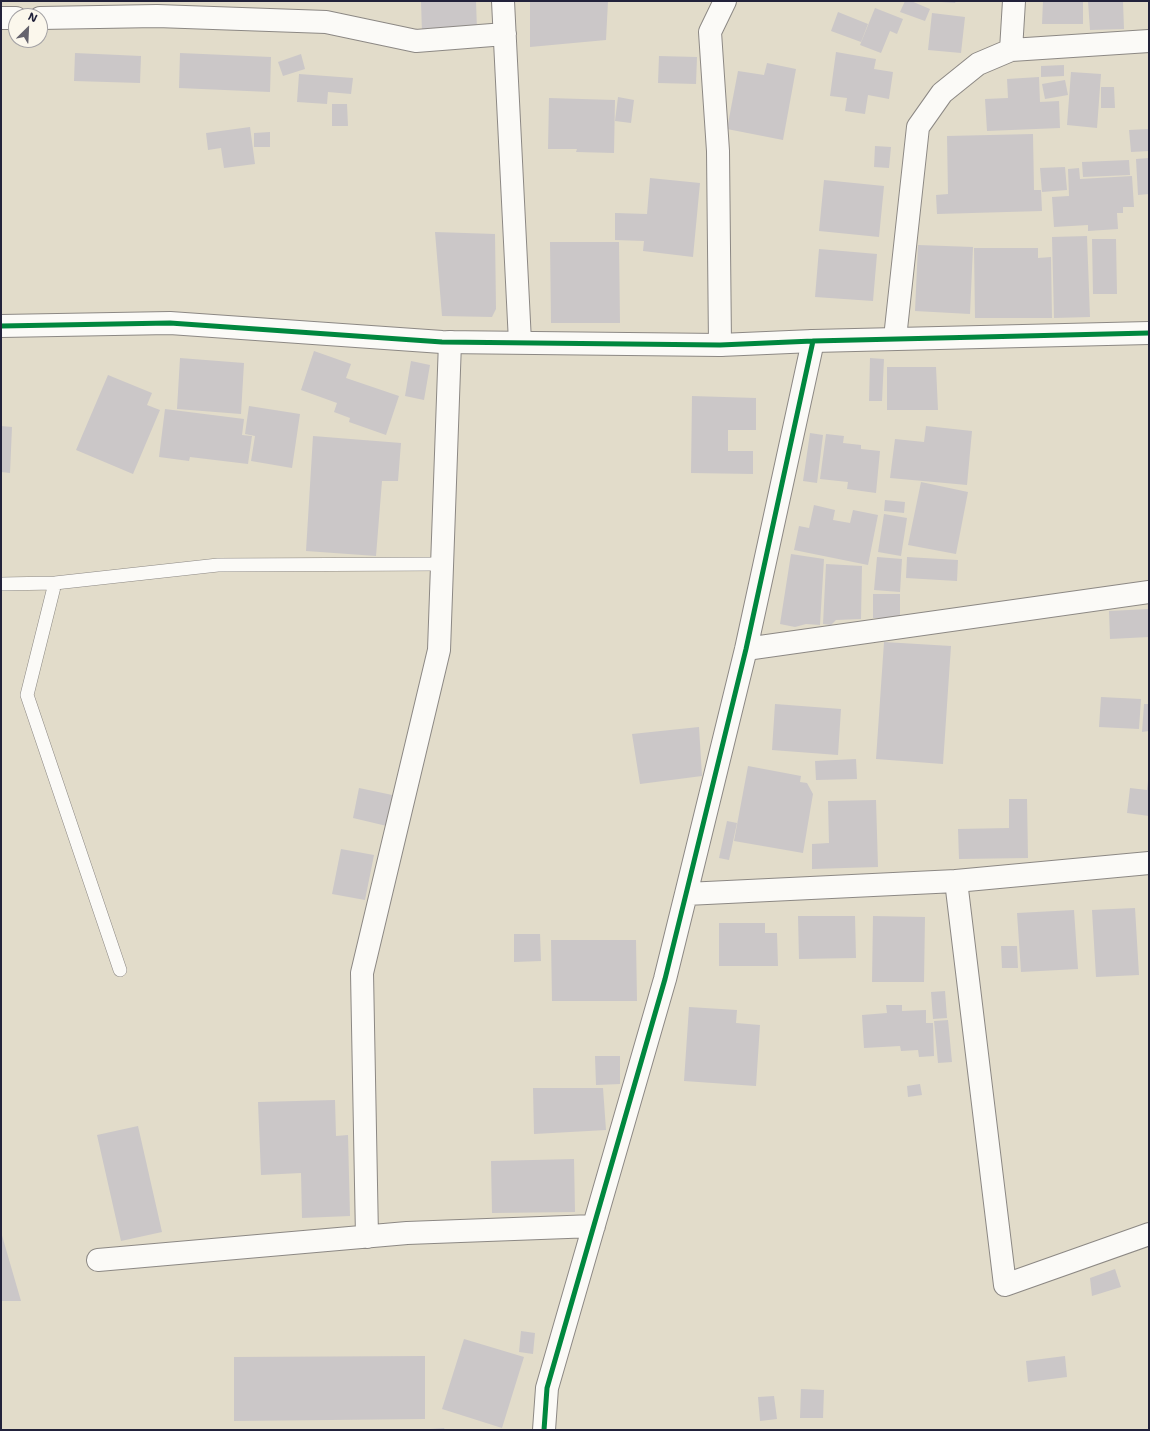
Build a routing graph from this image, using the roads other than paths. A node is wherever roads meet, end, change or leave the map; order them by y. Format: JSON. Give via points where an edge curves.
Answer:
{"nodes":[{"id":1,"x":503,"y":1,"type":"edge"},
{"id":2,"x":725,"y":1,"type":"edge"},
{"id":3,"x":1014,"y":1,"type":"edge"},
{"id":4,"x":48,"y":18,"type":"edge"},
{"id":5,"x":505,"y":34,"type":"junction"},
{"id":6,"x":1149,"y":42,"type":"edge"},
{"id":7,"x":1011,"y":50,"type":"junction"},
{"id":8,"x":1,"y":326,"type":"edge"},
{"id":9,"x":1149,"y":333,"type":"edge"},
{"id":10,"x":895,"y":338,"type":"junction"},
{"id":11,"x":813,"y":341,"type":"junction"},
{"id":12,"x":450,"y":342,"type":"junction"},
{"id":13,"x":520,"y":342,"type":"junction"},
{"id":14,"x":720,"y":345,"type":"junction"},
{"id":15,"x":442,"y":564,"type":"junction"},
{"id":16,"x":55,"y":583,"type":"junction"},
{"id":17,"x":1,"y":584,"type":"edge"},
{"id":18,"x":1149,"y":592,"type":"edge"},
{"id":19,"x":746,"y":649,"type":"junction"},
{"id":20,"x":1149,"y":863,"type":"edge"},
{"id":21,"x":956,"y":881,"type":"junction"},
{"id":22,"x":686,"y":894,"type":"junction"},
{"id":23,"x":120,"y":970,"type":"dead end"},
{"id":24,"x":594,"y":1226,"type":"junction"},
{"id":25,"x":1149,"y":1234,"type":"edge"},
{"id":26,"x":367,"y":1237,"type":"junction"},
{"id":27,"x":98,"y":1260,"type":"dead end"},
{"id":28,"x":544,"y":1430,"type":"edge"}],
"edges":[{"from":1,"to":5,"type":"street"},
{"from":2,"to":14,"type":"street","via":[[710,32],[718,151]]},
{"from":3,"to":7,"type":"street"},
{"from":4,"to":5,"type":"street","via":[[157,16],[326,22],[416,41]]},
{"from":5,"to":13,"type":"street"},
{"from":6,"to":7,"type":"street"},
{"from":7,"to":10,"type":"street","via":[[978,64],[942,93],[918,126]]},
{"from":8,"to":12,"type":"street","via":[[170,323]]},
{"from":9,"to":10,"type":"street"},
{"from":10,"to":11,"type":"street"},
{"from":11,"to":14,"type":"street"},
{"from":11,"to":19,"type":"street"},
{"from":12,"to":13,"type":"street"},
{"from":12,"to":15,"type":"street"},
{"from":13,"to":14,"type":"street"},
{"from":15,"to":16,"type":"lane","via":[[218,565]]},
{"from":15,"to":26,"type":"street","via":[[439,650],[362,974]]},
{"from":16,"to":17,"type":"lane"},
{"from":16,"to":23,"type":"lane","via":[[27,695]]},
{"from":18,"to":19,"type":"street"},
{"from":19,"to":22,"type":"street"},
{"from":20,"to":21,"type":"street"},
{"from":21,"to":22,"type":"street"},
{"from":21,"to":25,"type":"street","via":[[1005,1285]]},
{"from":22,"to":24,"type":"street","via":[[665,978]]},
{"from":24,"to":26,"type":"street","via":[[407,1233]]},
{"from":24,"to":28,"type":"street","via":[[547,1388]]},
{"from":26,"to":27,"type":"street"}]}
